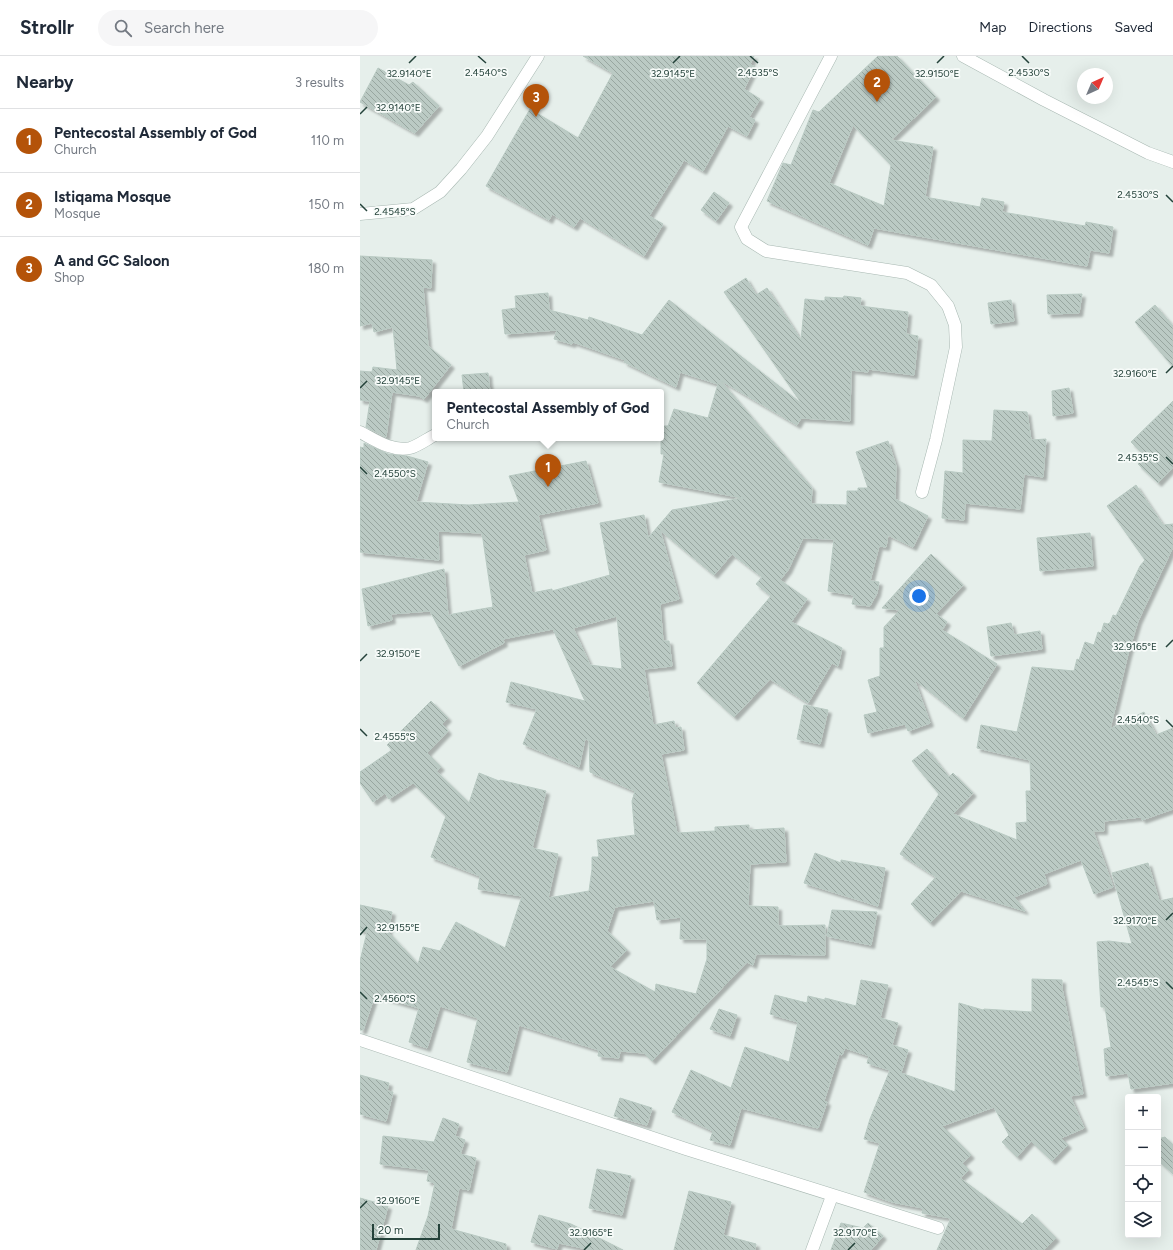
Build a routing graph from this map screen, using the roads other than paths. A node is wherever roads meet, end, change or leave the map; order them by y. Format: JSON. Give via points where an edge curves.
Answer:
{"nodes":[{"id":1,"x":538,"y":56,"type":"edge"},
{"id":2,"x":831,"y":56,"type":"edge"},
{"id":3,"x":964,"y":56,"type":"edge"},
{"id":4,"x":1173,"y":162,"type":"edge"},
{"id":5,"x":360,"y":214,"type":"edge"},
{"id":6,"x":360,"y":432,"type":"edge"},
{"id":7,"x":432,"y":437,"type":"edge"},
{"id":8,"x":922,"y":492,"type":"dead end"},
{"id":9,"x":360,"y":1040,"type":"edge"},
{"id":10,"x":832,"y":1196,"type":"junction"},
{"id":11,"x":938,"y":1228,"type":"dead end"},
{"id":12,"x":812,"y":1250,"type":"edge"}],
"edges":[{"from":1,"to":5,"type":"street","via":[[487,136],[440,192],[412,209]]},
{"from":2,"to":8,"type":"street","via":[[741,227],[747,239],[766,251],[907,273],[931,285],[948,306],[955,325],[956,347]]},
{"from":3,"to":4,"type":"street","via":[[1148,153]]},
{"from":6,"to":7,"type":"street","via":[[399,449],[411,448]]},
{"from":9,"to":10,"type":"street"},
{"from":10,"to":11,"type":"street"},
{"from":10,"to":12,"type":"street"}]}
